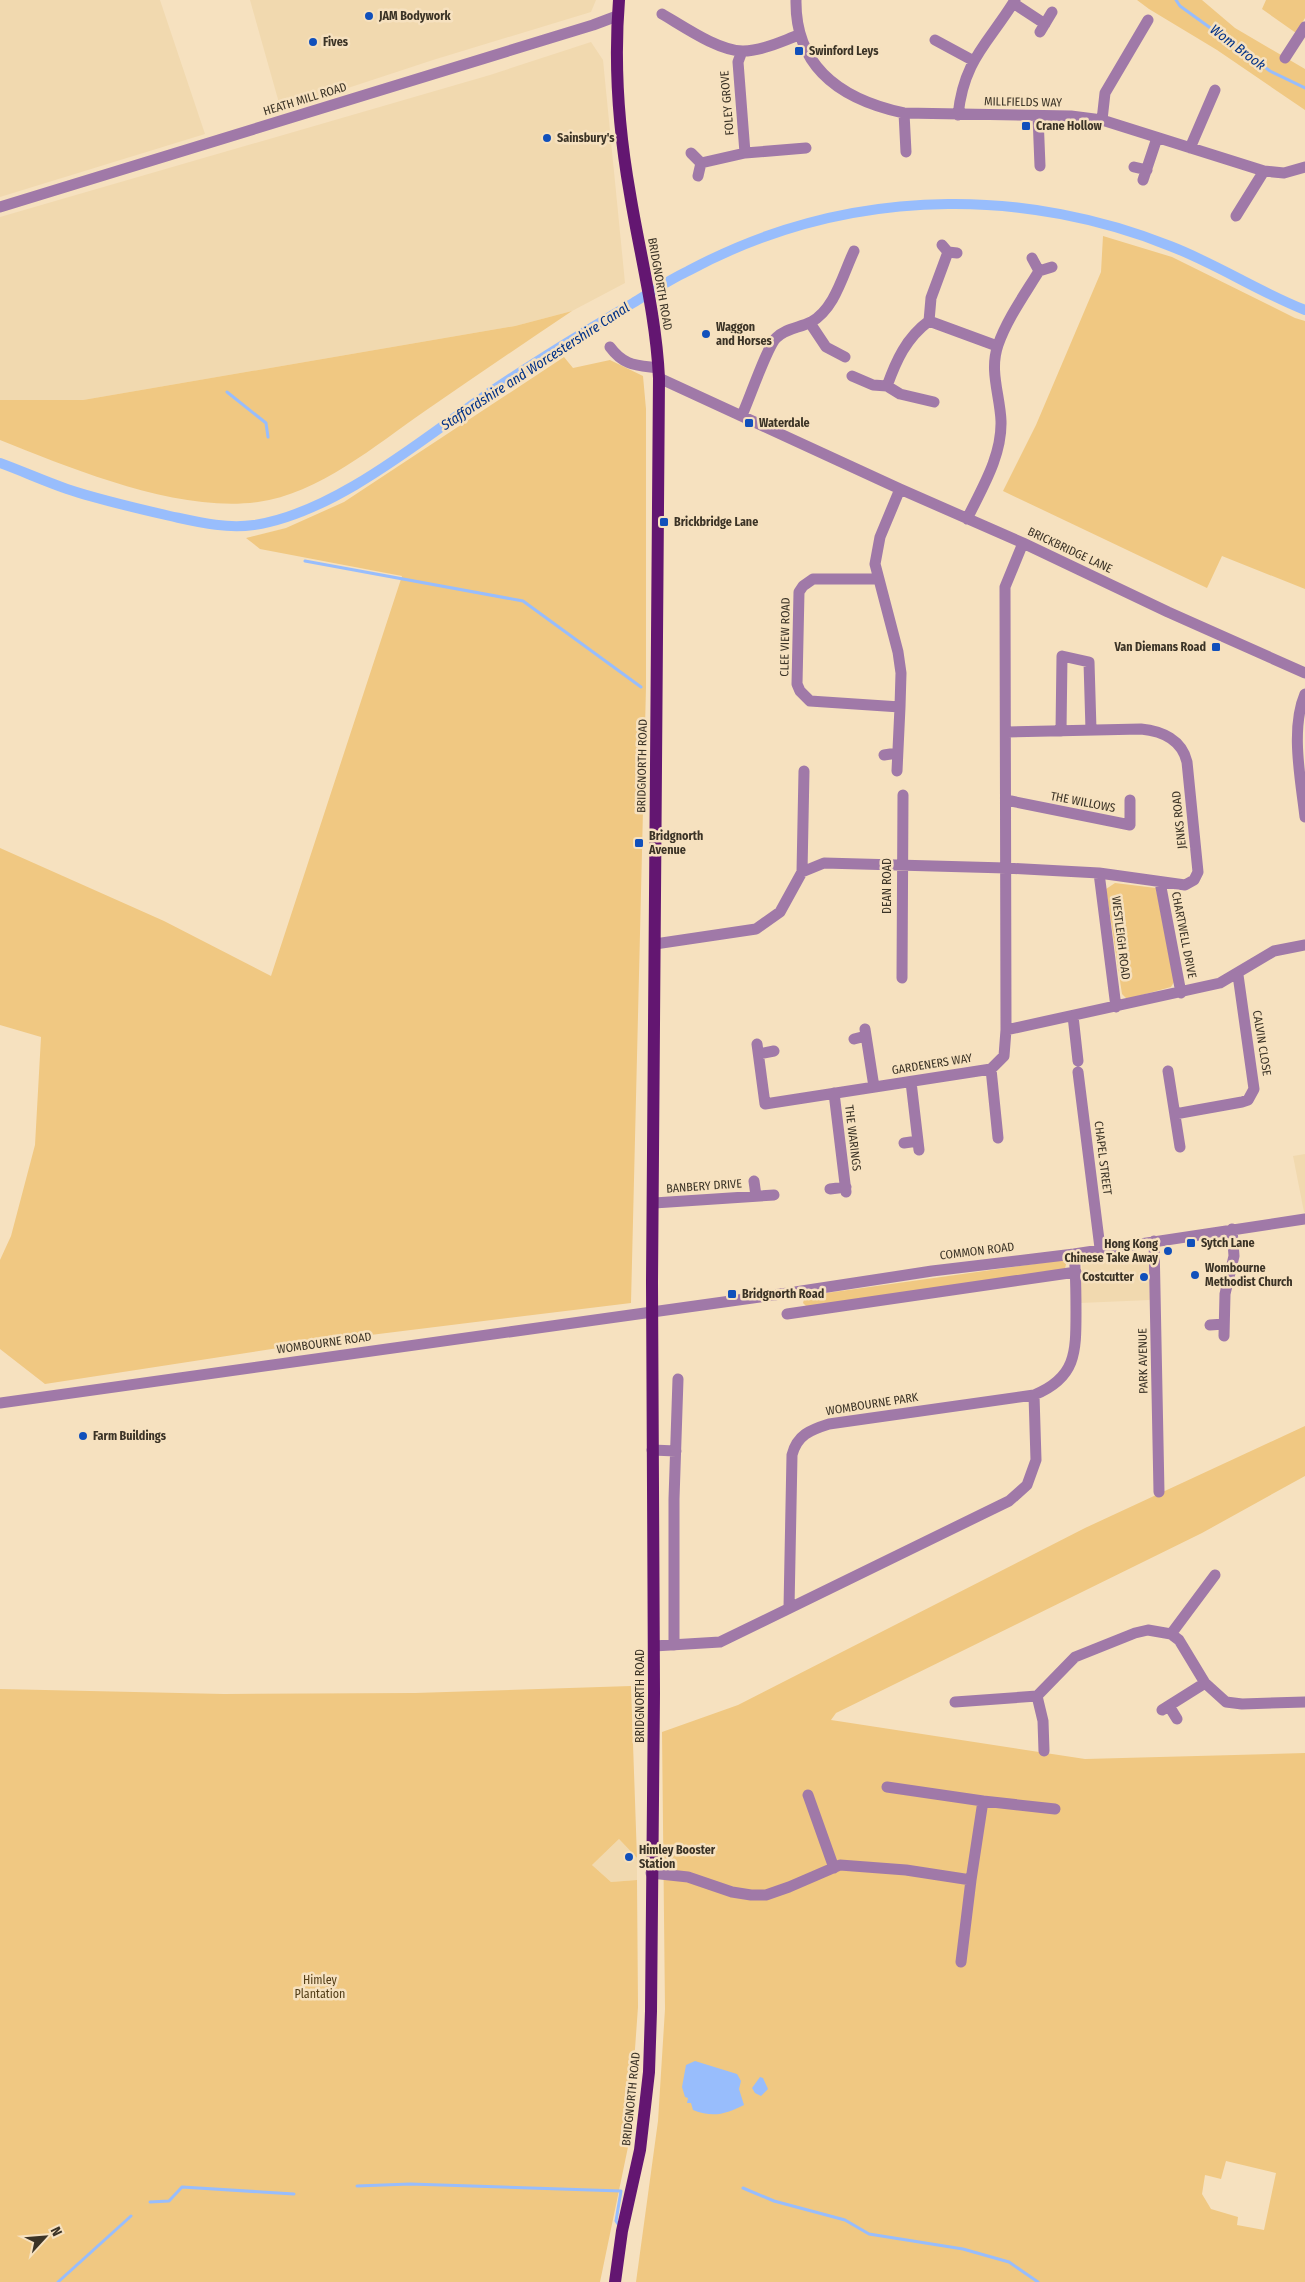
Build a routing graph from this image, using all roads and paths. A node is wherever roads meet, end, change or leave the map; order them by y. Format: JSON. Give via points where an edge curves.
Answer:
{"nodes":[{"id":1,"x":619,"y":0,"type":"edge"},
{"id":2,"x":796,"y":0,"type":"edge"},
{"id":3,"x":1014,"y":1,"type":"edge"},
{"id":4,"x":1052,"y":12,"type":"dead end"},
{"id":5,"x":662,"y":14,"type":"dead end"},
{"id":6,"x":618,"y":16,"type":"junction"},
{"id":7,"x":1148,"y":20,"type":"dead end"},
{"id":8,"x":1305,"y":28,"type":"edge"},
{"id":9,"x":800,"y":35,"type":"junction"},
{"id":10,"x":935,"y":40,"type":"dead end"},
{"id":11,"x":742,"y":51,"type":"junction"},
{"id":12,"x":1285,"y":58,"type":"dead end"},
{"id":13,"x":972,"y":60,"type":"junction"},
{"id":14,"x":1215,"y":90,"type":"dead end"},
{"id":15,"x":904,"y":113,"type":"junction"},
{"id":16,"x":958,"y":115,"type":"junction"},
{"id":17,"x":1038,"y":116,"type":"junction"},
{"id":18,"x":1102,"y":120,"type":"junction"},
{"id":19,"x":1157,"y":138,"type":"junction"},
{"id":20,"x":806,"y":148,"type":"dead end"},
{"id":21,"x":1190,"y":148,"type":"junction"},
{"id":22,"x":906,"y":152,"type":"dead end"},
{"id":23,"x":745,"y":153,"type":"junction"},
{"id":24,"x":691,"y":154,"type":"dead end"},
{"id":25,"x":701,"y":163,"type":"junction"},
{"id":26,"x":1040,"y":166,"type":"dead end"},
{"id":27,"x":1134,"y":166,"type":"dead end"},
{"id":28,"x":1305,"y":167,"type":"edge"},
{"id":29,"x":1264,"y":171,"type":"junction"},
{"id":30,"x":698,"y":176,"type":"dead end"},
{"id":31,"x":0,"y":207,"type":"edge"},
{"id":32,"x":1236,"y":216,"type":"dead end"},
{"id":33,"x":949,"y":250,"type":"dead end"},
{"id":34,"x":854,"y":251,"type":"dead end"},
{"id":35,"x":1032,"y":258,"type":"dead end"},
{"id":36,"x":1052,"y":267,"type":"dead end"},
{"id":37,"x":1038,"y":271,"type":"junction"},
{"id":38,"x":810,"y":322,"type":"junction"},
{"id":39,"x":928,"y":322,"type":"junction"},
{"id":40,"x":998,"y":346,"type":"junction"},
{"id":41,"x":610,"y":347,"type":"dead end"},
{"id":42,"x":836,"y":356,"type":"dead end"},
{"id":43,"x":659,"y":373,"type":"junction"},
{"id":44,"x":852,"y":376,"type":"dead end"},
{"id":45,"x":887,"y":386,"type":"junction"},
{"id":46,"x":934,"y":402,"type":"dead end"},
{"id":47,"x":742,"y":415,"type":"junction"},
{"id":48,"x":900,"y":489,"type":"junction"},
{"id":49,"x":968,"y":519,"type":"junction"},
{"id":50,"x":1023,"y":543,"type":"junction"},
{"id":51,"x":878,"y":579,"type":"junction"},
{"id":52,"x":1305,"y":673,"type":"edge"},
{"id":53,"x":1305,"y":694,"type":"edge"},
{"id":54,"x":900,"y":708,"type":"junction"},
{"id":55,"x":1091,"y":730,"type":"junction"},
{"id":56,"x":1061,"y":731,"type":"junction"},
{"id":57,"x":1006,"y":732,"type":"junction"},
{"id":58,"x":897,"y":754,"type":"junction"},
{"id":59,"x":884,"y":755,"type":"dead end"},
{"id":60,"x":1302,"y":755,"type":"edge"},
{"id":61,"x":804,"y":771,"type":"dead end"},
{"id":62,"x":898,"y":771,"type":"dead end"},
{"id":63,"x":902,"y":795,"type":"dead end"},
{"id":64,"x":1006,"y":800,"type":"junction"},
{"id":65,"x":1130,"y":800,"type":"dead end"},
{"id":66,"x":1305,"y":817,"type":"edge"},
{"id":67,"x":901,"y":865,"type":"junction"},
{"id":68,"x":1006,"y":868,"type":"junction"},
{"id":69,"x":802,"y":872,"type":"junction"},
{"id":70,"x":1099,"y":873,"type":"junction"},
{"id":71,"x":1160,"y":882,"type":"junction"},
{"id":72,"x":655,"y":944,"type":"junction"},
{"id":73,"x":1305,"y":945,"type":"edge"},
{"id":74,"x":1238,"y":975,"type":"junction"},
{"id":75,"x":902,"y":978,"type":"dead end"},
{"id":76,"x":1181,"y":993,"type":"junction"},
{"id":77,"x":1116,"y":1007,"type":"junction"},
{"id":78,"x":1073,"y":1016,"type":"junction"},
{"id":79,"x":1006,"y":1030,"type":"junction"},
{"id":80,"x":854,"y":1039,"type":"dead end"},
{"id":81,"x":774,"y":1051,"type":"dead end"},
{"id":82,"x":991,"y":1068,"type":"junction"},
{"id":83,"x":1168,"y":1071,"type":"dead end"},
{"id":84,"x":911,"y":1082,"type":"junction"},
{"id":85,"x":874,"y":1087,"type":"junction"},
{"id":86,"x":834,"y":1093,"type":"junction"},
{"id":87,"x":1175,"y":1114,"type":"junction"},
{"id":88,"x":998,"y":1138,"type":"dead end"},
{"id":89,"x":904,"y":1143,"type":"dead end"},
{"id":90,"x":1180,"y":1147,"type":"dead end"},
{"id":91,"x":754,"y":1180,"type":"dead end"},
{"id":92,"x":830,"y":1189,"type":"dead end"},
{"id":93,"x":774,"y":1195,"type":"dead end"},
{"id":94,"x":756,"y":1196,"type":"junction"},
{"id":95,"x":654,"y":1203,"type":"junction"},
{"id":96,"x":1305,"y":1219,"type":"edge"},
{"id":97,"x":1232,"y":1229,"type":"junction"},
{"id":98,"x":1154,"y":1241,"type":"junction"},
{"id":99,"x":1100,"y":1248,"type":"junction"},
{"id":100,"x":1074,"y":1254,"type":"junction"},
{"id":101,"x":1076,"y":1272,"type":"junction"},
{"id":102,"x":795,"y":1292,"type":"junction"},
{"id":103,"x":653,"y":1311,"type":"junction"},
{"id":104,"x":799,"y":1312,"type":"junction"},
{"id":105,"x":787,"y":1314,"type":"dead end"},
{"id":106,"x":1224,"y":1324,"type":"junction"},
{"id":107,"x":1210,"y":1325,"type":"dead end"},
{"id":108,"x":1224,"y":1336,"type":"dead end"},
{"id":109,"x":678,"y":1379,"type":"dead end"},
{"id":110,"x":1034,"y":1395,"type":"junction"},
{"id":111,"x":0,"y":1402,"type":"edge"},
{"id":112,"x":652,"y":1450,"type":"junction"},
{"id":113,"x":676,"y":1451,"type":"junction"},
{"id":114,"x":1162,"y":1485,"type":"dead end"},
{"id":115,"x":1215,"y":1575,"type":"dead end"},
{"id":116,"x":788,"y":1608,"type":"junction"},
{"id":117,"x":1171,"y":1634,"type":"junction"},
{"id":118,"x":674,"y":1645,"type":"junction"},
{"id":119,"x":654,"y":1646,"type":"junction"},
{"id":120,"x":1205,"y":1683,"type":"junction"},
{"id":121,"x":964,"y":1688,"type":"dead end"},
{"id":122,"x":1037,"y":1696,"type":"junction"},
{"id":123,"x":1305,"y":1702,"type":"edge"},
{"id":124,"x":1178,"y":1719,"type":"dead end"},
{"id":125,"x":1044,"y":1751,"type":"dead end"},
{"id":126,"x":887,"y":1787,"type":"dead end"},
{"id":127,"x":808,"y":1795,"type":"dead end"},
{"id":128,"x":983,"y":1801,"type":"junction"},
{"id":129,"x":1055,"y":1809,"type":"dead end"},
{"id":130,"x":834,"y":1868,"type":"junction"},
{"id":131,"x":651,"y":1873,"type":"junction"},
{"id":132,"x":971,"y":1880,"type":"junction"},
{"id":133,"x":961,"y":1962,"type":"dead end"},
{"id":134,"x":616,"y":2282,"type":"edge"}],
"edges":[{"from":1,"to":6,"type":"main road","name":"BRIDGNORTH ROAD"},
{"from":2,"to":9,"type":"street","name":"MILLFIELDS WAY"},
{"from":3,"to":4,"type":"street","via":[[1042,28]]},
{"from":3,"to":13,"type":"street"},
{"from":5,"to":11,"type":"street","via":[[675,28]]},
{"from":6,"to":31,"type":"street","name":"HEATH MILL ROAD"},
{"from":6,"to":43,"type":"main road","name":"BRIDGNORTH ROAD","via":[[621,134],[652,306]]},
{"from":7,"to":18,"type":"street","via":[[1105,93]]},
{"from":8,"to":12,"type":"street"},
{"from":9,"to":11,"type":"street"},
{"from":9,"to":15,"type":"street","name":"MILLFIELDS WAY","via":[[817,66],[838,87],[862,101]]},
{"from":10,"to":13,"type":"street"},
{"from":11,"to":23,"type":"street","name":"FOLEY GROVE","via":[[738,62]]},
{"from":13,"to":16,"type":"street","via":[[960,90]]},
{"from":14,"to":21,"type":"street"},
{"from":15,"to":16,"type":"street","name":"MILLFIELDS WAY"},
{"from":15,"to":22,"type":"street"},
{"from":16,"to":17,"type":"street","name":"MILLFIELDS WAY"},
{"from":17,"to":18,"type":"street","name":"MILLFIELDS WAY"},
{"from":17,"to":26,"type":"street","via":[[1045,153]]},
{"from":18,"to":19,"type":"street","name":"MILLFIELDS WAY"},
{"from":19,"to":21,"type":"street","name":"MILLFIELDS WAY"},
{"from":19,"to":27,"type":"street","via":[[1145,175]]},
{"from":20,"to":23,"type":"street"},
{"from":21,"to":29,"type":"street","name":"MILLFIELDS WAY"},
{"from":23,"to":25,"type":"street"},
{"from":24,"to":25,"type":"street"},
{"from":25,"to":30,"type":"street"},
{"from":28,"to":29,"type":"street","name":"MILLFIELDS WAY","via":[[1284,173]]},
{"from":29,"to":32,"type":"street","via":[[1240,201]]},
{"from":33,"to":39,"type":"street","via":[[931,298]]},
{"from":34,"to":38,"type":"street","via":[[854,265],[829,304]]},
{"from":35,"to":37,"type":"street"},
{"from":36,"to":37,"type":"street"},
{"from":37,"to":40,"type":"street"},
{"from":38,"to":42,"type":"street"},
{"from":38,"to":47,"type":"street","via":[[775,338]]},
{"from":39,"to":40,"type":"street"},
{"from":39,"to":45,"type":"street","via":[[904,347]]},
{"from":40,"to":49,"type":"street","via":[[994,374],[1001,421],[1000,442]]},
{"from":41,"to":43,"type":"street","name":"BRICKBRIDGE LANE","via":[[618,358]]},
{"from":43,"to":47,"type":"street","name":"BRICKBRIDGE LANE"},
{"from":43,"to":72,"type":"main road","name":"BRIDGNORTH ROAD"},
{"from":44,"to":45,"type":"street","via":[[873,386]]},
{"from":45,"to":46,"type":"street","via":[[900,394]]},
{"from":47,"to":48,"type":"street","name":"BRICKBRIDGE LANE"},
{"from":48,"to":49,"type":"street","name":"BRICKBRIDGE LANE"},
{"from":48,"to":51,"type":"street","via":[[877,550]]},
{"from":49,"to":50,"type":"street","name":"BRICKBRIDGE LANE"},
{"from":50,"to":52,"type":"street","name":"BRICKBRIDGE LANE"},
{"from":50,"to":57,"type":"street","via":[[1005,587]]},
{"from":51,"to":54,"type":"street","via":[[898,652]]},
{"from":51,"to":54,"type":"street","name":"CLEE VIEW ROAD","via":[[813,579],[803,586],[799,592],[797,684],[804,696],[817,702]]},
{"from":53,"to":60,"type":"street","via":[[1300,714]]},
{"from":54,"to":58,"type":"street"},
{"from":55,"to":56,"type":"street","name":"JENKS ROAD"},
{"from":55,"to":56,"type":"street","via":[[1089,662],[1062,656]]},
{"from":55,"to":71,"type":"street","name":"JENKS ROAD","via":[[1154,730],[1176,742],[1185,755],[1198,872],[1194,880],[1185,885]]},
{"from":56,"to":57,"type":"street","name":"JENKS ROAD"},
{"from":57,"to":64,"type":"street"},
{"from":58,"to":59,"type":"street"},
{"from":58,"to":62,"type":"street"},
{"from":60,"to":66,"type":"street"},
{"from":61,"to":69,"type":"street"},
{"from":63,"to":67,"type":"street","name":"DEAN ROAD"},
{"from":64,"to":65,"type":"street","name":"THE WILLOWS","via":[[1130,825]]},
{"from":64,"to":68,"type":"street"},
{"from":67,"to":68,"type":"street"},
{"from":67,"to":69,"type":"street","via":[[824,863]]},
{"from":67,"to":75,"type":"street","name":"DEAN ROAD"},
{"from":68,"to":70,"type":"street","name":"JENKS ROAD"},
{"from":68,"to":79,"type":"street"},
{"from":69,"to":72,"type":"street","via":[[780,912],[756,929]]},
{"from":70,"to":71,"type":"street","name":"JENKS ROAD"},
{"from":70,"to":77,"type":"street","name":"WESTLEIGH ROAD"},
{"from":71,"to":76,"type":"street","name":"CHARTWELL DRIVE"},
{"from":72,"to":95,"type":"main road","name":"BRIDGNORTH ROAD"},
{"from":73,"to":74,"type":"street","via":[[1274,951]]},
{"from":74,"to":76,"type":"street","via":[[1220,984]]},
{"from":74,"to":87,"type":"street","name":"CALVIN CLOSE","via":[[1254,1089],[1248,1100],[1242,1102]]},
{"from":76,"to":77,"type":"street"},
{"from":77,"to":78,"type":"street"},
{"from":78,"to":79,"type":"street"},
{"from":78,"to":99,"type":"street","name":"CHAPEL STREET"},
{"from":79,"to":82,"type":"street","name":"GARDENERS WAY","via":[[1004,1056]]},
{"from":80,"to":85,"type":"street","via":[[866,1033]]},
{"from":81,"to":86,"type":"street","name":"GARDENERS WAY","via":[[758,1049],[765,1104]]},
{"from":82,"to":84,"type":"street","name":"GARDENERS WAY"},
{"from":82,"to":88,"type":"street"},
{"from":83,"to":87,"type":"street"},
{"from":84,"to":85,"type":"street","name":"GARDENERS WAY"},
{"from":84,"to":89,"type":"street","via":[[918,1145]]},
{"from":85,"to":86,"type":"street","name":"GARDENERS WAY"},
{"from":86,"to":92,"type":"street","name":"THE WARINGS","via":[[846,1190]]},
{"from":87,"to":90,"type":"street"},
{"from":91,"to":94,"type":"street","name":"BANBERY DRIVE"},
{"from":93,"to":94,"type":"street","name":"BANBERY DRIVE"},
{"from":94,"to":95,"type":"street","name":"BANBERY DRIVE"},
{"from":95,"to":103,"type":"main road","name":"BRIDGNORTH ROAD"},
{"from":96,"to":97,"type":"street","name":"COMMON ROAD"},
{"from":97,"to":98,"type":"street","name":"COMMON ROAD"},
{"from":97,"to":106,"type":"street","via":[[1234,1264],[1225,1294]]},
{"from":98,"to":99,"type":"street","name":"COMMON ROAD"},
{"from":98,"to":114,"type":"street","name":"PARK AVENUE"},
{"from":99,"to":100,"type":"street","name":"COMMON ROAD"},
{"from":100,"to":101,"type":"street","name":"WOMBOURNE PARK"},
{"from":100,"to":102,"type":"street","name":"COMMON ROAD"},
{"from":101,"to":104,"type":"street"},
{"from":101,"to":110,"type":"street","name":"WOMBOURNE PARK","via":[[1074,1358],[1056,1384]]},
{"from":102,"to":103,"type":"street","name":"COMMON ROAD"},
{"from":102,"to":104,"type":"street"},
{"from":103,"to":111,"type":"street","name":"WOMBOURNE ROAD"},
{"from":103,"to":112,"type":"main road","name":"BRIDGNORTH ROAD"},
{"from":104,"to":105,"type":"street"},
{"from":106,"to":107,"type":"street"},
{"from":106,"to":108,"type":"street"},
{"from":109,"to":113,"type":"street"},
{"from":110,"to":116,"type":"street","via":[[1036,1460],[1027,1485],[1009,1501]]},
{"from":110,"to":116,"type":"street","name":"WOMBOURNE PARK","via":[[829,1424],[802,1436],[792,1455]]},
{"from":112,"to":113,"type":"street"},
{"from":112,"to":119,"type":"main road","name":"BRIDGNORTH ROAD"},
{"from":113,"to":118,"type":"street"},
{"from":115,"to":117,"type":"street"},
{"from":116,"to":118,"type":"street","via":[[720,1642]]},
{"from":117,"to":120,"type":"street","via":[[1187,1650]]},
{"from":117,"to":122,"type":"street","via":[[1158,1630],[1143,1631],[1088,1651],[1067,1663]]},
{"from":118,"to":119,"type":"street"},
{"from":119,"to":131,"type":"main road","name":"BRIDGNORTH ROAD"},
{"from":120,"to":123,"type":"street","via":[[1226,1702]]},
{"from":120,"to":124,"type":"street","via":[[1166,1708]]},
{"from":121,"to":122,"type":"street","via":[[961,1702]]},
{"from":122,"to":125,"type":"street","via":[[1043,1721]]},
{"from":126,"to":128,"type":"street"},
{"from":127,"to":130,"type":"street"},
{"from":128,"to":129,"type":"street"},
{"from":128,"to":132,"type":"street"},
{"from":130,"to":131,"type":"street","via":[[766,1895],[732,1892],[688,1877]]},
{"from":130,"to":132,"type":"street","via":[[858,1866]]},
{"from":131,"to":134,"type":"main road","name":"BRIDGNORTH ROAD","via":[[649,2072],[640,2150],[622,2232]]},
{"from":132,"to":133,"type":"street"}]}
